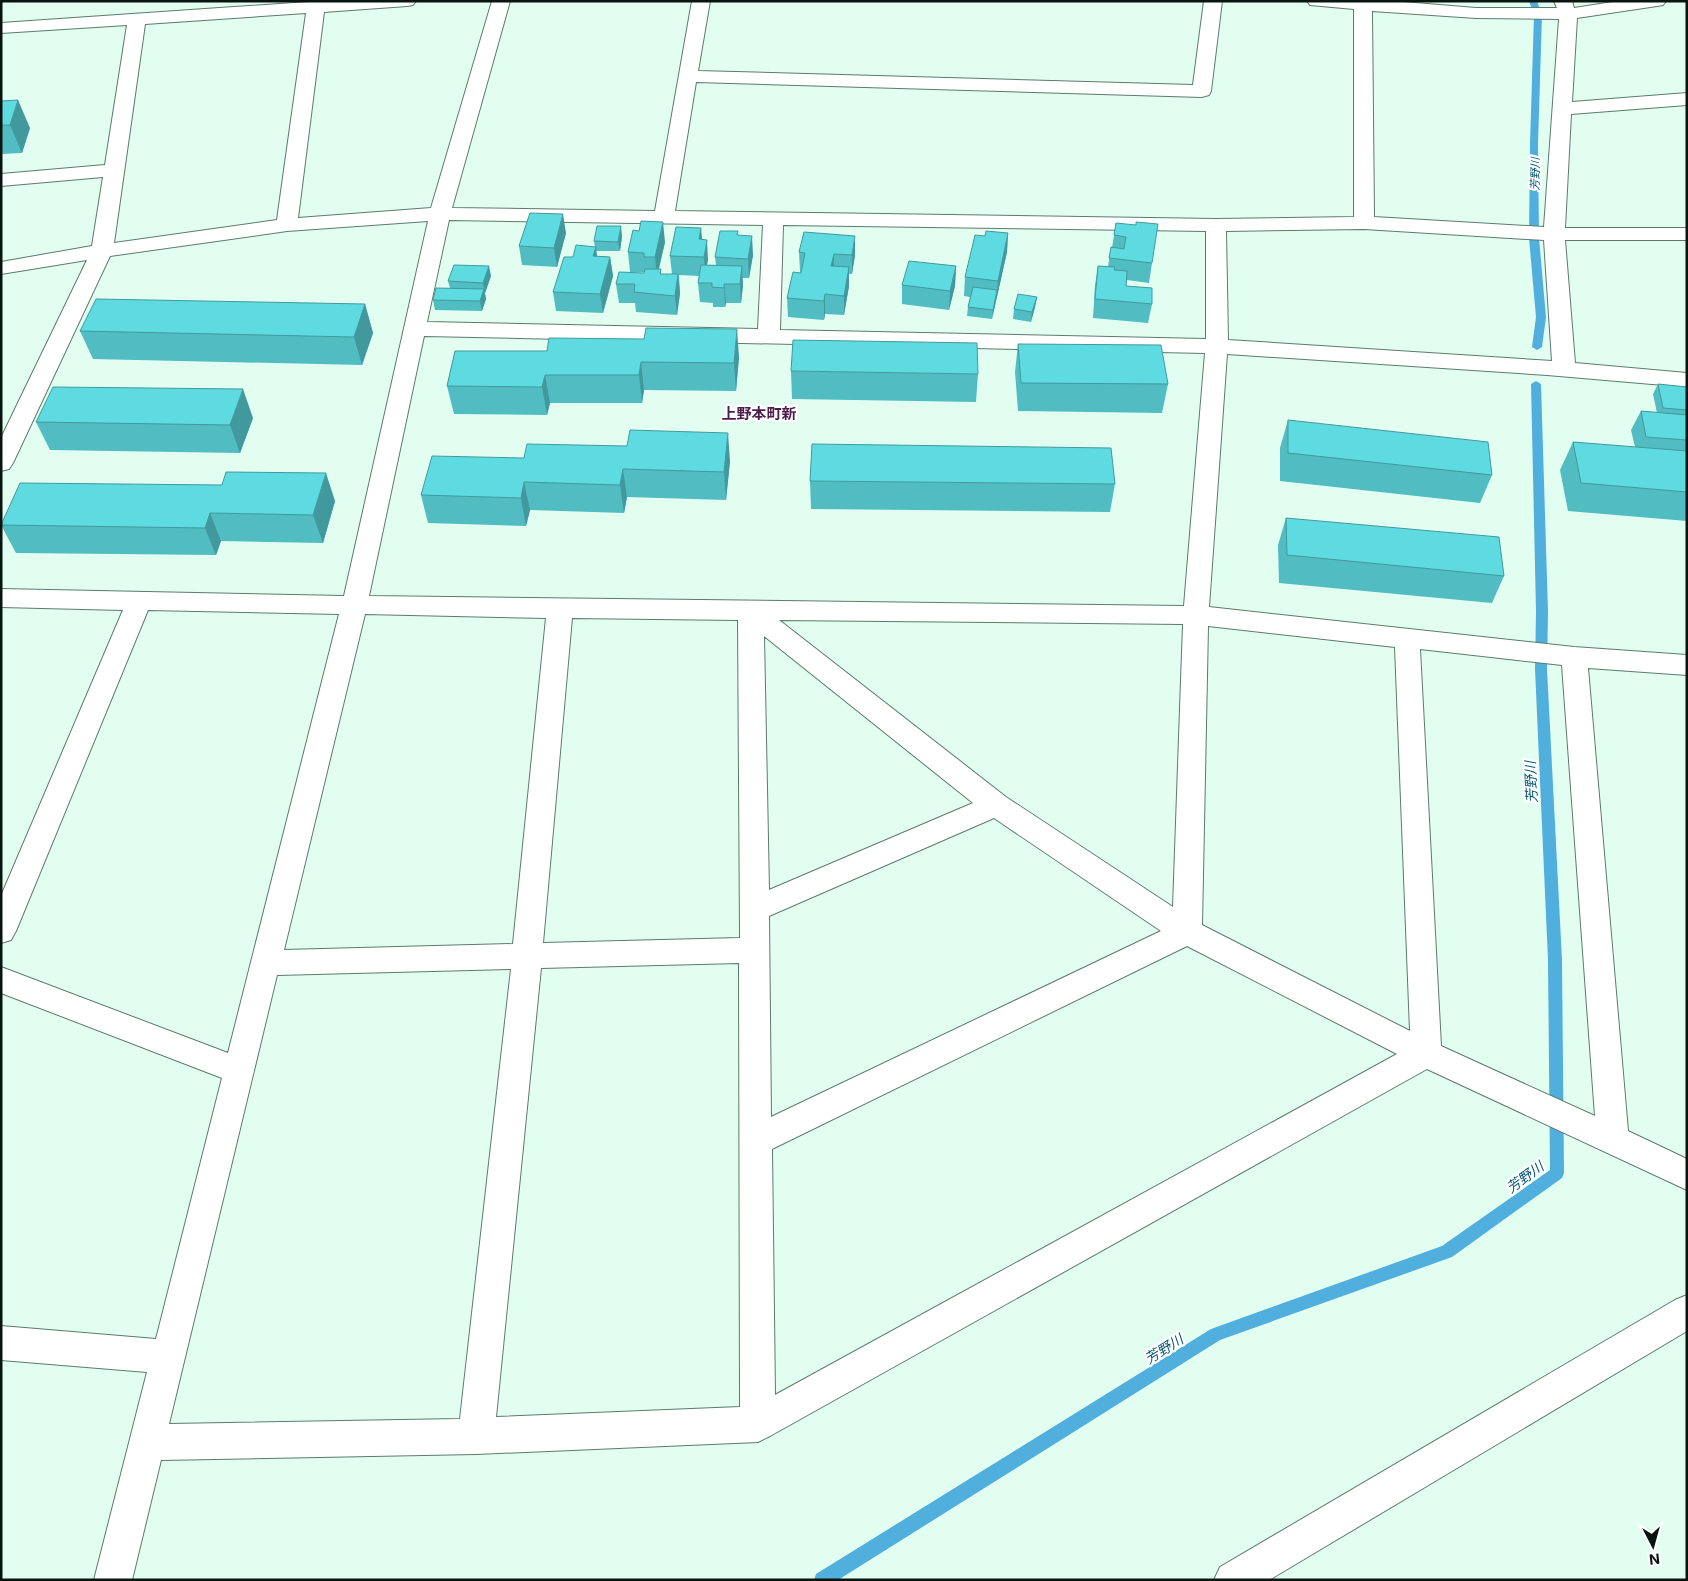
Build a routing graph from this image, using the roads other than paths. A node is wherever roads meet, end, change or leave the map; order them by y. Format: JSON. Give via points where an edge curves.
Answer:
{"nodes":[{"id":1,"x":407,"y":1,"type":"edge"},
{"id":2,"x":501,"y":1,"type":"edge"},
{"id":3,"x":701,"y":1,"type":"edge"},
{"id":4,"x":1213,"y":1,"type":"edge"},
{"id":5,"x":1316,"y":1,"type":"edge"},
{"id":6,"x":1657,"y":1,"type":"edge"},
{"id":7,"x":1364,"y":3,"type":"edge"},
{"id":8,"x":316,"y":6,"type":"junction"},
{"id":9,"x":1566,"y":7,"type":"edge"},
{"id":10,"x":137,"y":20,"type":"junction"},
{"id":11,"x":1,"y":28,"type":"edge"},
{"id":12,"x":688,"y":76,"type":"junction"},
{"id":13,"x":1687,"y":99,"type":"edge"},
{"id":14,"x":1562,"y":109,"type":"junction"},
{"id":15,"x":114,"y":170,"type":"junction"},
{"id":16,"x":1,"y":180,"type":"edge"},
{"id":17,"x":440,"y":214,"type":"junction"},
{"id":18,"x":664,"y":216,"type":"junction"},
{"id":19,"x":773,"y":218,"type":"junction"},
{"id":20,"x":1364,"y":223,"type":"junction"},
{"id":21,"x":287,"y":225,"type":"junction"},
{"id":22,"x":1216,"y":225,"type":"junction"},
{"id":23,"x":1554,"y":234,"type":"junction"},
{"id":24,"x":1687,"y":234,"type":"edge"},
{"id":25,"x":102,"y":250,"type":"junction"},
{"id":26,"x":1,"y":268,"type":"edge"},
{"id":27,"x":414,"y":329,"type":"junction"},
{"id":28,"x":770,"y":336,"type":"junction"},
{"id":29,"x":1217,"y":346,"type":"junction"},
{"id":30,"x":1564,"y":370,"type":"junction"},
{"id":31,"x":1687,"y":380,"type":"edge"},
{"id":32,"x":1,"y":463,"type":"edge"},
{"id":33,"x":1,"y":598,"type":"edge"},
{"id":34,"x":139,"y":601,"type":"junction"},
{"id":35,"x":354,"y":606,"type":"junction"},
{"id":36,"x":560,"y":610,"type":"junction"},
{"id":37,"x":751,"y":612,"type":"junction"},
{"id":38,"x":1196,"y":615,"type":"junction"},
{"id":39,"x":1407,"y":638,"type":"junction"},
{"id":40,"x":1574,"y":657,"type":"junction"},
{"id":41,"x":1687,"y":665,"type":"edge"},
{"id":42,"x":996,"y":805,"type":"junction"},
{"id":43,"x":755,"y":909,"type":"junction"},
{"id":44,"x":1,"y":931,"type":"edge"},
{"id":45,"x":1187,"y":932,"type":"junction"},
{"id":46,"x":754,"y":950,"type":"junction"},
{"id":47,"x":527,"y":956,"type":"junction"},
{"id":48,"x":266,"y":963,"type":"junction"},
{"id":49,"x":1,"y":980,"type":"edge"},
{"id":50,"x":1426,"y":1054,"type":"junction"},
{"id":51,"x":239,"y":1071,"type":"junction"},
{"id":52,"x":1613,"y":1139,"type":"junction"},
{"id":53,"x":755,"y":1141,"type":"junction"},
{"id":54,"x":1687,"y":1175,"type":"edge"},
{"id":55,"x":1687,"y":1312,"type":"edge"},
{"id":56,"x":1,"y":1343,"type":"edge"},
{"id":57,"x":168,"y":1357,"type":"junction"},
{"id":58,"x":758,"y":1424,"type":"junction"},
{"id":59,"x":476,"y":1436,"type":"junction"},
{"id":60,"x":147,"y":1442,"type":"junction"},
{"id":61,"x":113,"y":1580,"type":"edge"},
{"id":62,"x":1233,"y":1580,"type":"edge"}],
"edges":[{"from":1,"to":8,"type":"street"},
{"from":2,"to":17,"type":"street"},
{"from":3,"to":12,"type":"street"},
{"from":4,"to":12,"type":"street","via":[[1202,92]]},
{"from":5,"to":7,"type":"street"},
{"from":6,"to":9,"type":"street"},
{"from":7,"to":9,"type":"street","via":[[1476,13]]},
{"from":7,"to":20,"type":"street"},
{"from":8,"to":10,"type":"street"},
{"from":8,"to":21,"type":"street"},
{"from":9,"to":14,"type":"street"},
{"from":10,"to":11,"type":"street"},
{"from":10,"to":15,"type":"street"},
{"from":12,"to":18,"type":"street"},
{"from":13,"to":14,"type":"street"},
{"from":14,"to":23,"type":"street"},
{"from":15,"to":16,"type":"street"},
{"from":15,"to":25,"type":"street"},
{"from":17,"to":18,"type":"street"},
{"from":17,"to":21,"type":"street"},
{"from":17,"to":27,"type":"street"},
{"from":18,"to":19,"type":"street"},
{"from":19,"to":22,"type":"street"},
{"from":19,"to":28,"type":"street"},
{"from":20,"to":22,"type":"street"},
{"from":20,"to":23,"type":"street"},
{"from":21,"to":25,"type":"street"},
{"from":22,"to":29,"type":"street"},
{"from":23,"to":24,"type":"street"},
{"from":23,"to":30,"type":"street"},
{"from":25,"to":26,"type":"street"},
{"from":25,"to":32,"type":"street"},
{"from":27,"to":28,"type":"street"},
{"from":27,"to":35,"type":"street"},
{"from":28,"to":29,"type":"street"},
{"from":29,"to":30,"type":"street"},
{"from":29,"to":38,"type":"street"},
{"from":30,"to":31,"type":"street"},
{"from":33,"to":34,"type":"street"},
{"from":34,"to":35,"type":"street"},
{"from":34,"to":44,"type":"street"},
{"from":35,"to":36,"type":"street"},
{"from":35,"to":48,"type":"street"},
{"from":36,"to":37,"type":"street"},
{"from":36,"to":47,"type":"street"},
{"from":37,"to":38,"type":"street"},
{"from":37,"to":42,"type":"street"},
{"from":37,"to":43,"type":"street"},
{"from":38,"to":39,"type":"street"},
{"from":38,"to":45,"type":"street"},
{"from":39,"to":40,"type":"street"},
{"from":39,"to":50,"type":"street"},
{"from":40,"to":41,"type":"street"},
{"from":40,"to":52,"type":"street"},
{"from":42,"to":43,"type":"street"},
{"from":42,"to":45,"type":"street"},
{"from":43,"to":46,"type":"street"},
{"from":45,"to":50,"type":"street"},
{"from":45,"to":53,"type":"street"},
{"from":46,"to":47,"type":"street"},
{"from":46,"to":53,"type":"street"},
{"from":47,"to":48,"type":"street"},
{"from":47,"to":59,"type":"street"},
{"from":48,"to":51,"type":"street"},
{"from":49,"to":51,"type":"street"},
{"from":50,"to":52,"type":"street"},
{"from":50,"to":58,"type":"street"},
{"from":51,"to":57,"type":"street"},
{"from":52,"to":54,"type":"street"},
{"from":53,"to":58,"type":"street"},
{"from":55,"to":62,"type":"street"},
{"from":56,"to":57,"type":"street"},
{"from":57,"to":60,"type":"street"},
{"from":58,"to":59,"type":"street"},
{"from":59,"to":60,"type":"street"},
{"from":60,"to":61,"type":"street"}]}
